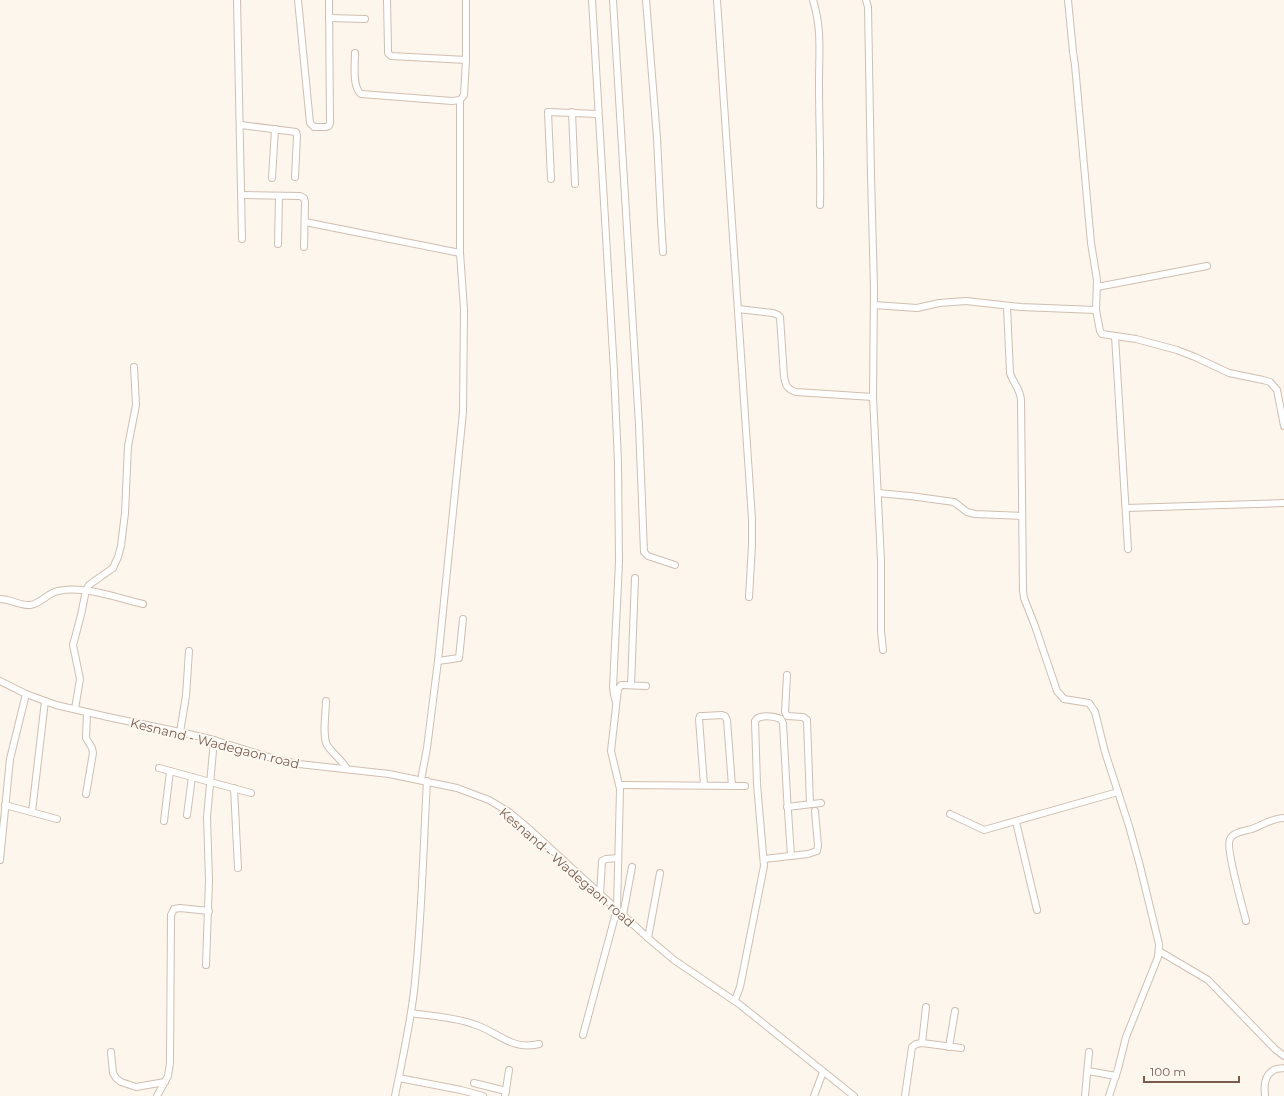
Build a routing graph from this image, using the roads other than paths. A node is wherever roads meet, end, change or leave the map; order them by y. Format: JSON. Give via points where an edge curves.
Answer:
{"nodes":[{"id":1,"x":237,"y":0,"type":"edge"},
{"id":2,"x":298,"y":0,"type":"edge"},
{"id":3,"x":329,"y":0,"type":"edge"},
{"id":4,"x":387,"y":0,"type":"edge"},
{"id":5,"x":466,"y":0,"type":"edge"},
{"id":6,"x":592,"y":0,"type":"edge"},
{"id":7,"x":613,"y":0,"type":"edge"},
{"id":8,"x":646,"y":0,"type":"edge"},
{"id":9,"x":717,"y":0,"type":"edge"},
{"id":10,"x":813,"y":0,"type":"edge"},
{"id":11,"x":866,"y":0,"type":"edge"},
{"id":12,"x":1068,"y":0,"type":"edge"},
{"id":13,"x":329,"y":18,"type":"junction"},
{"id":14,"x":365,"y":19,"type":"dead end"},
{"id":15,"x":355,"y":53,"type":"dead end"},
{"id":16,"x":466,"y":60,"type":"junction"},
{"id":17,"x":460,"y":100,"type":"junction"},
{"id":18,"x":572,"y":112,"type":"junction"},
{"id":19,"x":598,"y":114,"type":"junction"},
{"id":20,"x":241,"y":125,"type":"junction"},
{"id":21,"x":275,"y":129,"type":"junction"},
{"id":22,"x":295,"y":176,"type":"dead end"},
{"id":23,"x":272,"y":178,"type":"dead end"},
{"id":24,"x":551,"y":179,"type":"dead end"},
{"id":25,"x":575,"y":184,"type":"dead end"},
{"id":26,"x":242,"y":195,"type":"junction"},
{"id":27,"x":279,"y":196,"type":"junction"},
{"id":28,"x":820,"y":205,"type":"dead end"},
{"id":29,"x":305,"y":222,"type":"junction"},
{"id":30,"x":242,"y":239,"type":"dead end"},
{"id":31,"x":278,"y":244,"type":"dead end"},
{"id":32,"x":304,"y":247,"type":"dead end"},
{"id":33,"x":663,"y":252,"type":"dead end"},
{"id":34,"x":460,"y":253,"type":"junction"},
{"id":35,"x":1207,"y":266,"type":"dead end"},
{"id":36,"x":1097,"y":287,"type":"junction"},
{"id":37,"x":874,"y":305,"type":"junction"},
{"id":38,"x":1007,"y":306,"type":"junction"},
{"id":39,"x":738,"y":309,"type":"junction"},
{"id":40,"x":1096,"y":310,"type":"junction"},
{"id":41,"x":1115,"y":336,"type":"junction"},
{"id":42,"x":134,"y":366,"type":"dead end"},
{"id":43,"x":873,"y":397,"type":"junction"},
{"id":44,"x":1282,"y":409,"type":"edge"},
{"id":45,"x":1284,"y":426,"type":"edge"},
{"id":46,"x":878,"y":494,"type":"junction"},
{"id":47,"x":1284,"y":504,"type":"edge"},
{"id":48,"x":1126,"y":508,"type":"junction"},
{"id":49,"x":1022,"y":516,"type":"junction"},
{"id":50,"x":1128,"y":549,"type":"dead end"},
{"id":51,"x":675,"y":565,"type":"dead end"},
{"id":52,"x":635,"y":578,"type":"dead end"},
{"id":53,"x":86,"y":590,"type":"junction"},
{"id":54,"x":749,"y":597,"type":"dead end"},
{"id":55,"x":0,"y":599,"type":"edge"},
{"id":56,"x":143,"y":604,"type":"dead end"},
{"id":57,"x":463,"y":619,"type":"dead end"},
{"id":58,"x":883,"y":650,"type":"dead end"},
{"id":59,"x":189,"y":651,"type":"dead end"},
{"id":60,"x":438,"y":660,"type":"junction"},
{"id":61,"x":787,"y":675,"type":"dead end"},
{"id":62,"x":0,"y":681,"type":"edge"},
{"id":63,"x":632,"y":685,"type":"junction"},
{"id":64,"x":646,"y":686,"type":"dead end"},
{"id":65,"x":26,"y":694,"type":"junction"},
{"id":66,"x":45,"y":701,"type":"junction"},
{"id":67,"x":326,"y":701,"type":"dead end"},
{"id":68,"x":616,"y":702,"type":"junction"},
{"id":69,"x":74,"y":709,"type":"junction"},
{"id":70,"x":87,"y":712,"type":"junction"},
{"id":71,"x":786,"y":714,"type":"junction"},
{"id":72,"x":782,"y":720,"type":"junction"},
{"id":73,"x":180,"y":732,"type":"junction"},
{"id":74,"x":214,"y":740,"type":"junction"},
{"id":75,"x":158,"y":768,"type":"dead end"},
{"id":76,"x":347,"y":769,"type":"junction"},
{"id":77,"x":170,"y":771,"type":"junction"},
{"id":78,"x":192,"y":776,"type":"junction"},
{"id":79,"x":209,"y":781,"type":"junction"},
{"id":80,"x":424,"y":781,"type":"junction"},
{"id":81,"x":620,"y":785,"type":"junction"},
{"id":82,"x":704,"y":786,"type":"junction"},
{"id":83,"x":732,"y":786,"type":"junction"},
{"id":84,"x":745,"y":786,"type":"dead end"},
{"id":85,"x":234,"y":788,"type":"junction"},
{"id":86,"x":1118,"y":792,"type":"junction"},
{"id":87,"x":250,"y":793,"type":"dead end"},
{"id":88,"x":86,"y":794,"type":"dead end"},
{"id":89,"x":822,"y":803,"type":"dead end"},
{"id":90,"x":810,"y":804,"type":"junction"},
{"id":91,"x":5,"y":805,"type":"junction"},
{"id":92,"x":787,"y":807,"type":"junction"},
{"id":93,"x":815,"y":811,"type":"dead end"},
{"id":94,"x":32,"y":812,"type":"junction"},
{"id":95,"x":950,"y":814,"type":"dead end"},
{"id":96,"x":187,"y":815,"type":"dead end"},
{"id":97,"x":1284,"y":818,"type":"edge"},
{"id":98,"x":58,"y":819,"type":"dead end"},
{"id":99,"x":164,"y":821,"type":"dead end"},
{"id":100,"x":1016,"y":822,"type":"junction"},
{"id":101,"x":1,"y":843,"type":"edge"},
{"id":102,"x":791,"y":856,"type":"junction"},
{"id":103,"x":618,"y":858,"type":"junction"},
{"id":104,"x":764,"y":859,"type":"junction"},
{"id":105,"x":0,"y":860,"type":"edge"},
{"id":106,"x":632,"y":867,"type":"dead end"},
{"id":107,"x":238,"y":868,"type":"dead end"},
{"id":108,"x":660,"y":873,"type":"dead end"},
{"id":109,"x":600,"y":895,"type":"junction"},
{"id":110,"x":617,"y":909,"type":"junction"},
{"id":111,"x":1037,"y":910,"type":"dead end"},
{"id":112,"x":209,"y":911,"type":"junction"},
{"id":113,"x":623,"y":915,"type":"junction"},
{"id":114,"x":1246,"y":921,"type":"dead end"},
{"id":115,"x":648,"y":938,"type":"junction"},
{"id":116,"x":1159,"y":951,"type":"junction"},
{"id":117,"x":206,"y":965,"type":"dead end"},
{"id":118,"x":735,"y":1000,"type":"junction"},
{"id":119,"x":926,"y":1007,"type":"dead end"},
{"id":120,"x":955,"y":1011,"type":"dead end"},
{"id":121,"x":411,"y":1013,"type":"junction"},
{"id":122,"x":583,"y":1035,"type":"dead end"},
{"id":123,"x":540,"y":1044,"type":"dead end"},
{"id":124,"x":922,"y":1044,"type":"junction"},
{"id":125,"x":949,"y":1047,"type":"junction"},
{"id":126,"x":961,"y":1048,"type":"dead end"},
{"id":127,"x":111,"y":1052,"type":"dead end"},
{"id":128,"x":1089,"y":1052,"type":"dead end"},
{"id":129,"x":1284,"y":1056,"type":"edge"},
{"id":130,"x":1284,"y":1068,"type":"edge"},
{"id":131,"x":509,"y":1070,"type":"dead end"},
{"id":132,"x":1088,"y":1071,"type":"junction"},
{"id":133,"x":823,"y":1072,"type":"junction"},
{"id":134,"x":1116,"y":1076,"type":"junction"},
{"id":135,"x":399,"y":1078,"type":"junction"},
{"id":136,"x":165,"y":1082,"type":"junction"},
{"id":137,"x":474,"y":1083,"type":"dead end"},
{"id":138,"x":505,"y":1094,"type":"edge"},
{"id":139,"x":157,"y":1096,"type":"edge"},
{"id":140,"x":395,"y":1096,"type":"edge"},
{"id":141,"x":483,"y":1096,"type":"edge"},
{"id":142,"x":814,"y":1096,"type":"edge"},
{"id":143,"x":854,"y":1096,"type":"edge"},
{"id":144,"x":905,"y":1096,"type":"edge"},
{"id":145,"x":1085,"y":1096,"type":"edge"},
{"id":146,"x":1088,"y":1096,"type":"edge"},
{"id":147,"x":1109,"y":1096,"type":"edge"},
{"id":148,"x":1265,"y":1096,"type":"edge"}],
"edges":[{"from":1,"to":20,"type":"street"},
{"from":2,"to":13,"type":"street","via":[[312,127],[326,127],[330,124]]},
{"from":3,"to":13,"type":"street"},
{"from":4,"to":16,"type":"street","via":[[388,53],[391,56]]},
{"from":5,"to":16,"type":"street"},
{"from":6,"to":19,"type":"street"},
{"from":7,"to":51,"type":"street","via":[[639,425],[644,552],[648,556]]},
{"from":8,"to":33,"type":"street"},
{"from":9,"to":39,"type":"street"},
{"from":10,"to":28,"type":"street","via":[[820,36]]},
{"from":11,"to":37,"type":"street"},
{"from":12,"to":36,"type":"street"},
{"from":13,"to":14,"type":"street"},
{"from":15,"to":17,"type":"street","via":[[355,83],[361,94]]},
{"from":16,"to":17,"type":"street","via":[[464,95]]},
{"from":17,"to":34,"type":"street"},
{"from":18,"to":19,"type":"street"},
{"from":18,"to":24,"type":"street","via":[[548,113]]},
{"from":18,"to":25,"type":"street"},
{"from":19,"to":68,"type":"street","via":[[618,462],[618,562],[613,687]]},
{"from":20,"to":21,"type":"street"},
{"from":20,"to":26,"type":"street"},
{"from":21,"to":22,"type":"street","via":[[297,134]]},
{"from":21,"to":23,"type":"street"},
{"from":26,"to":27,"type":"street"},
{"from":26,"to":30,"type":"street"},
{"from":27,"to":29,"type":"street","via":[[304,198]]},
{"from":27,"to":31,"type":"street"},
{"from":29,"to":32,"type":"street"},
{"from":29,"to":34,"type":"street"},
{"from":34,"to":60,"type":"street","via":[[464,309],[463,412]]},
{"from":35,"to":36,"type":"street"},
{"from":36,"to":40,"type":"street"},
{"from":37,"to":38,"type":"street","via":[[917,308],[966,301]]},
{"from":37,"to":43,"type":"street"},
{"from":38,"to":40,"type":"street"},
{"from":38,"to":49,"type":"street","via":[[1010,373],[1019,388],[1022,400]]},
{"from":39,"to":43,"type":"street","via":[[773,313],[780,317],[784,377],[788,390]]},
{"from":39,"to":54,"type":"street","via":[[752,519]]},
{"from":40,"to":41,"type":"street","via":[[1102,334]]},
{"from":41,"to":44,"type":"street","via":[[1177,350],[1229,374],[1270,382],[1277,390]]},
{"from":41,"to":48,"type":"street"},
{"from":42,"to":53,"type":"street","via":[[136,405],[128,446],[121,546],[112,568]]},
{"from":43,"to":46,"type":"street"},
{"from":44,"to":45,"type":"street"},
{"from":46,"to":49,"type":"street","via":[[954,502],[967,512],[975,514]]},
{"from":46,"to":58,"type":"street"},
{"from":47,"to":48,"type":"street"},
{"from":48,"to":50,"type":"street"},
{"from":49,"to":86,"type":"street","via":[[1024,598],[1057,691],[1064,699],[1089,703],[1095,712]]},
{"from":52,"to":63,"type":"street"},
{"from":53,"to":55,"type":"street","via":[[55,591],[32,605]]},
{"from":53,"to":56,"type":"street"},
{"from":53,"to":69,"type":"street","via":[[72,645],[80,679]]},
{"from":57,"to":60,"type":"street","via":[[459,658]]},
{"from":59,"to":73,"type":"street"},
{"from":60,"to":80,"type":"street"},
{"from":61,"to":71,"type":"street"},
{"from":62,"to":65,"type":"street","name":"Kesnand - Wadegaon road"},
{"from":63,"to":64,"type":"street"},
{"from":63,"to":68,"type":"street","via":[[619,686]]},
{"from":65,"to":66,"type":"street","name":"Kesnand - Wadegaon road"},
{"from":65,"to":91,"type":"street","via":[[12,750]]},
{"from":66,"to":69,"type":"street","name":"Kesnand - Wadegaon road"},
{"from":66,"to":94,"type":"street"},
{"from":67,"to":76,"type":"street","via":[[325,740]]},
{"from":68,"to":81,"type":"street","via":[[611,751]]},
{"from":69,"to":70,"type":"street","name":"Kesnand - Wadegaon road"},
{"from":70,"to":73,"type":"street","name":"Kesnand - Wadegaon road"},
{"from":70,"to":88,"type":"street","via":[[86,738],[93,753]]},
{"from":71,"to":72,"type":"street"},
{"from":71,"to":90,"type":"street","via":[[807,720]]},
{"from":72,"to":92,"type":"street"},
{"from":72,"to":104,"type":"street","via":[[776,717],[760,717],[755,721],[757,791]]},
{"from":73,"to":74,"type":"street","name":"Kesnand - Wadegaon road"},
{"from":74,"to":76,"type":"street","name":"Kesnand - Wadegaon road","via":[[278,760]]},
{"from":74,"to":79,"type":"street"},
{"from":75,"to":77,"type":"street"},
{"from":76,"to":80,"type":"street","name":"Kesnand - Wadegaon road"},
{"from":77,"to":78,"type":"street"},
{"from":77,"to":99,"type":"street"},
{"from":78,"to":79,"type":"street"},
{"from":78,"to":96,"type":"street"},
{"from":79,"to":85,"type":"street"},
{"from":79,"to":112,"type":"street","via":[[206,817]]},
{"from":80,"to":109,"type":"street","name":"Kesnand - Wadegaon road","via":[[475,794],[509,812]]},
{"from":80,"to":121,"type":"street","via":[[420,928]]},
{"from":81,"to":82,"type":"street"},
{"from":81,"to":103,"type":"street"},
{"from":82,"to":83,"type":"street"},
{"from":82,"to":83,"type":"street","via":[[698,719],[700,716],[722,715],[727,720]]},
{"from":83,"to":84,"type":"street"},
{"from":85,"to":87,"type":"street"},
{"from":85,"to":107,"type":"street"},
{"from":86,"to":100,"type":"street"},
{"from":86,"to":116,"type":"street","via":[[1139,862]]},
{"from":89,"to":90,"type":"street"},
{"from":90,"to":92,"type":"street"},
{"from":91,"to":94,"type":"street"},
{"from":91,"to":101,"type":"street"},
{"from":92,"to":102,"type":"street"},
{"from":93,"to":102,"type":"street","via":[[818,846],[816,851]]},
{"from":94,"to":98,"type":"street"},
{"from":95,"to":100,"type":"street","via":[[984,830]]},
{"from":97,"to":114,"type":"street","via":[[1271,820],[1234,835],[1228,843]]},
{"from":100,"to":111,"type":"street"},
{"from":101,"to":105,"type":"street"},
{"from":102,"to":104,"type":"street"},
{"from":103,"to":109,"type":"street","via":[[602,861]]},
{"from":103,"to":110,"type":"street"},
{"from":104,"to":118,"type":"street","via":[[762,881]]},
{"from":106,"to":113,"type":"street"},
{"from":108,"to":115,"type":"street"},
{"from":109,"to":110,"type":"street","name":"Kesnand - Wadegaon road"},
{"from":110,"to":113,"type":"street","name":"Kesnand - Wadegaon road"},
{"from":110,"to":122,"type":"street"},
{"from":112,"to":117,"type":"street"},
{"from":112,"to":136,"type":"street","via":[[180,908],[174,909],[171,915],[170,1064]]},
{"from":113,"to":115,"type":"street","name":"Kesnand - Wadegaon road"},
{"from":115,"to":118,"type":"street","name":"Kesnand - Wadegaon road","via":[[674,960]]},
{"from":116,"to":129,"type":"street","via":[[1208,980]]},
{"from":116,"to":134,"type":"street","via":[[1126,1037]]},
{"from":118,"to":133,"type":"street","name":"Kesnand - Wadegaon road"},
{"from":119,"to":124,"type":"street"},
{"from":120,"to":125,"type":"street"},
{"from":121,"to":123,"type":"street","via":[[472,1023],[513,1043],[528,1046]]},
{"from":121,"to":135,"type":"street"},
{"from":124,"to":125,"type":"street"},
{"from":124,"to":144,"type":"street","via":[[912,1047]]},
{"from":125,"to":126,"type":"street"},
{"from":127,"to":136,"type":"street","via":[[112,1073],[122,1082],[136,1087]]},
{"from":128,"to":132,"type":"street"},
{"from":130,"to":148,"type":"street","via":[[1275,1070],[1266,1078]]},
{"from":131,"to":138,"type":"street"},
{"from":132,"to":134,"type":"street"},
{"from":132,"to":145,"type":"street"},
{"from":133,"to":142,"type":"street"},
{"from":133,"to":143,"type":"street","name":"Kesnand - Wadegaon road"},
{"from":134,"to":147,"type":"street"},
{"from":135,"to":140,"type":"street"},
{"from":135,"to":141,"type":"street"},
{"from":136,"to":139,"type":"street"},
{"from":137,"to":138,"type":"street"},
{"from":145,"to":146,"type":"street"}]}
